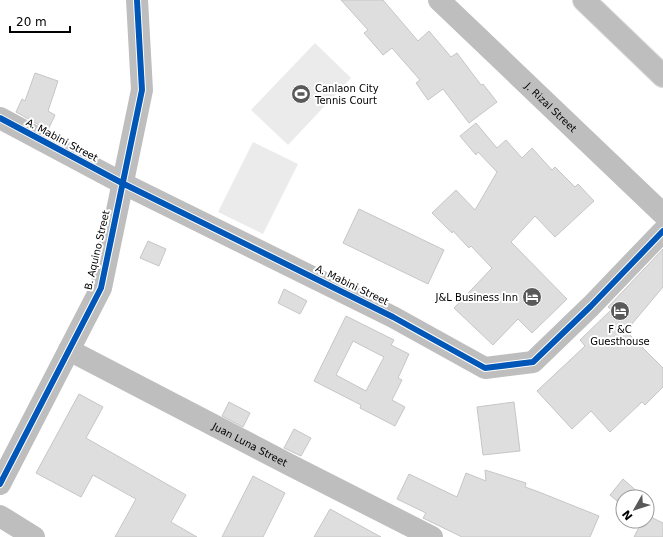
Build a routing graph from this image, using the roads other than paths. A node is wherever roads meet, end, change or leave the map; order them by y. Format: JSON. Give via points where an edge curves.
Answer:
{"nodes":[{"id":1,"x":137,"y":0,"type":"edge"},
{"id":2,"x":439,"y":0,"type":"edge"},
{"id":3,"x":584,"y":0,"type":"edge"},
{"id":4,"x":663,"y":76,"type":"edge"},
{"id":5,"x":0,"y":118,"type":"edge"},
{"id":6,"x":122,"y":183,"type":"junction"},
{"id":7,"x":663,"y":214,"type":"edge"},
{"id":8,"x":663,"y":231,"type":"edge"},
{"id":9,"x":69,"y":350,"type":"junction"},
{"id":10,"x":0,"y":484,"type":"edge"},
{"id":11,"x":0,"y":516,"type":"edge"},
{"id":12,"x":34,"y":537,"type":"edge"},
{"id":13,"x":432,"y":537,"type":"edge"}],
"edges":[{"from":1,"to":6,"type":"street","name":"B. Aquino Street","via":[[142,90]]},
{"from":2,"to":7,"type":"street","name":"J. Rizal Street"},
{"from":3,"to":4,"type":"street"},
{"from":5,"to":6,"type":"street","name":"A. Mabini Street"},
{"from":6,"to":8,"type":"street","name":"A. Mabini Street","via":[[393,316],[485,368],[533,362]]},
{"from":6,"to":9,"type":"street","name":"B. Aquino Street","via":[[100,288]]},
{"from":9,"to":10,"type":"street","name":"B. Aquino Street"},
{"from":9,"to":13,"type":"street","name":"Juan Luna Street"},
{"from":11,"to":12,"type":"street"}]}
